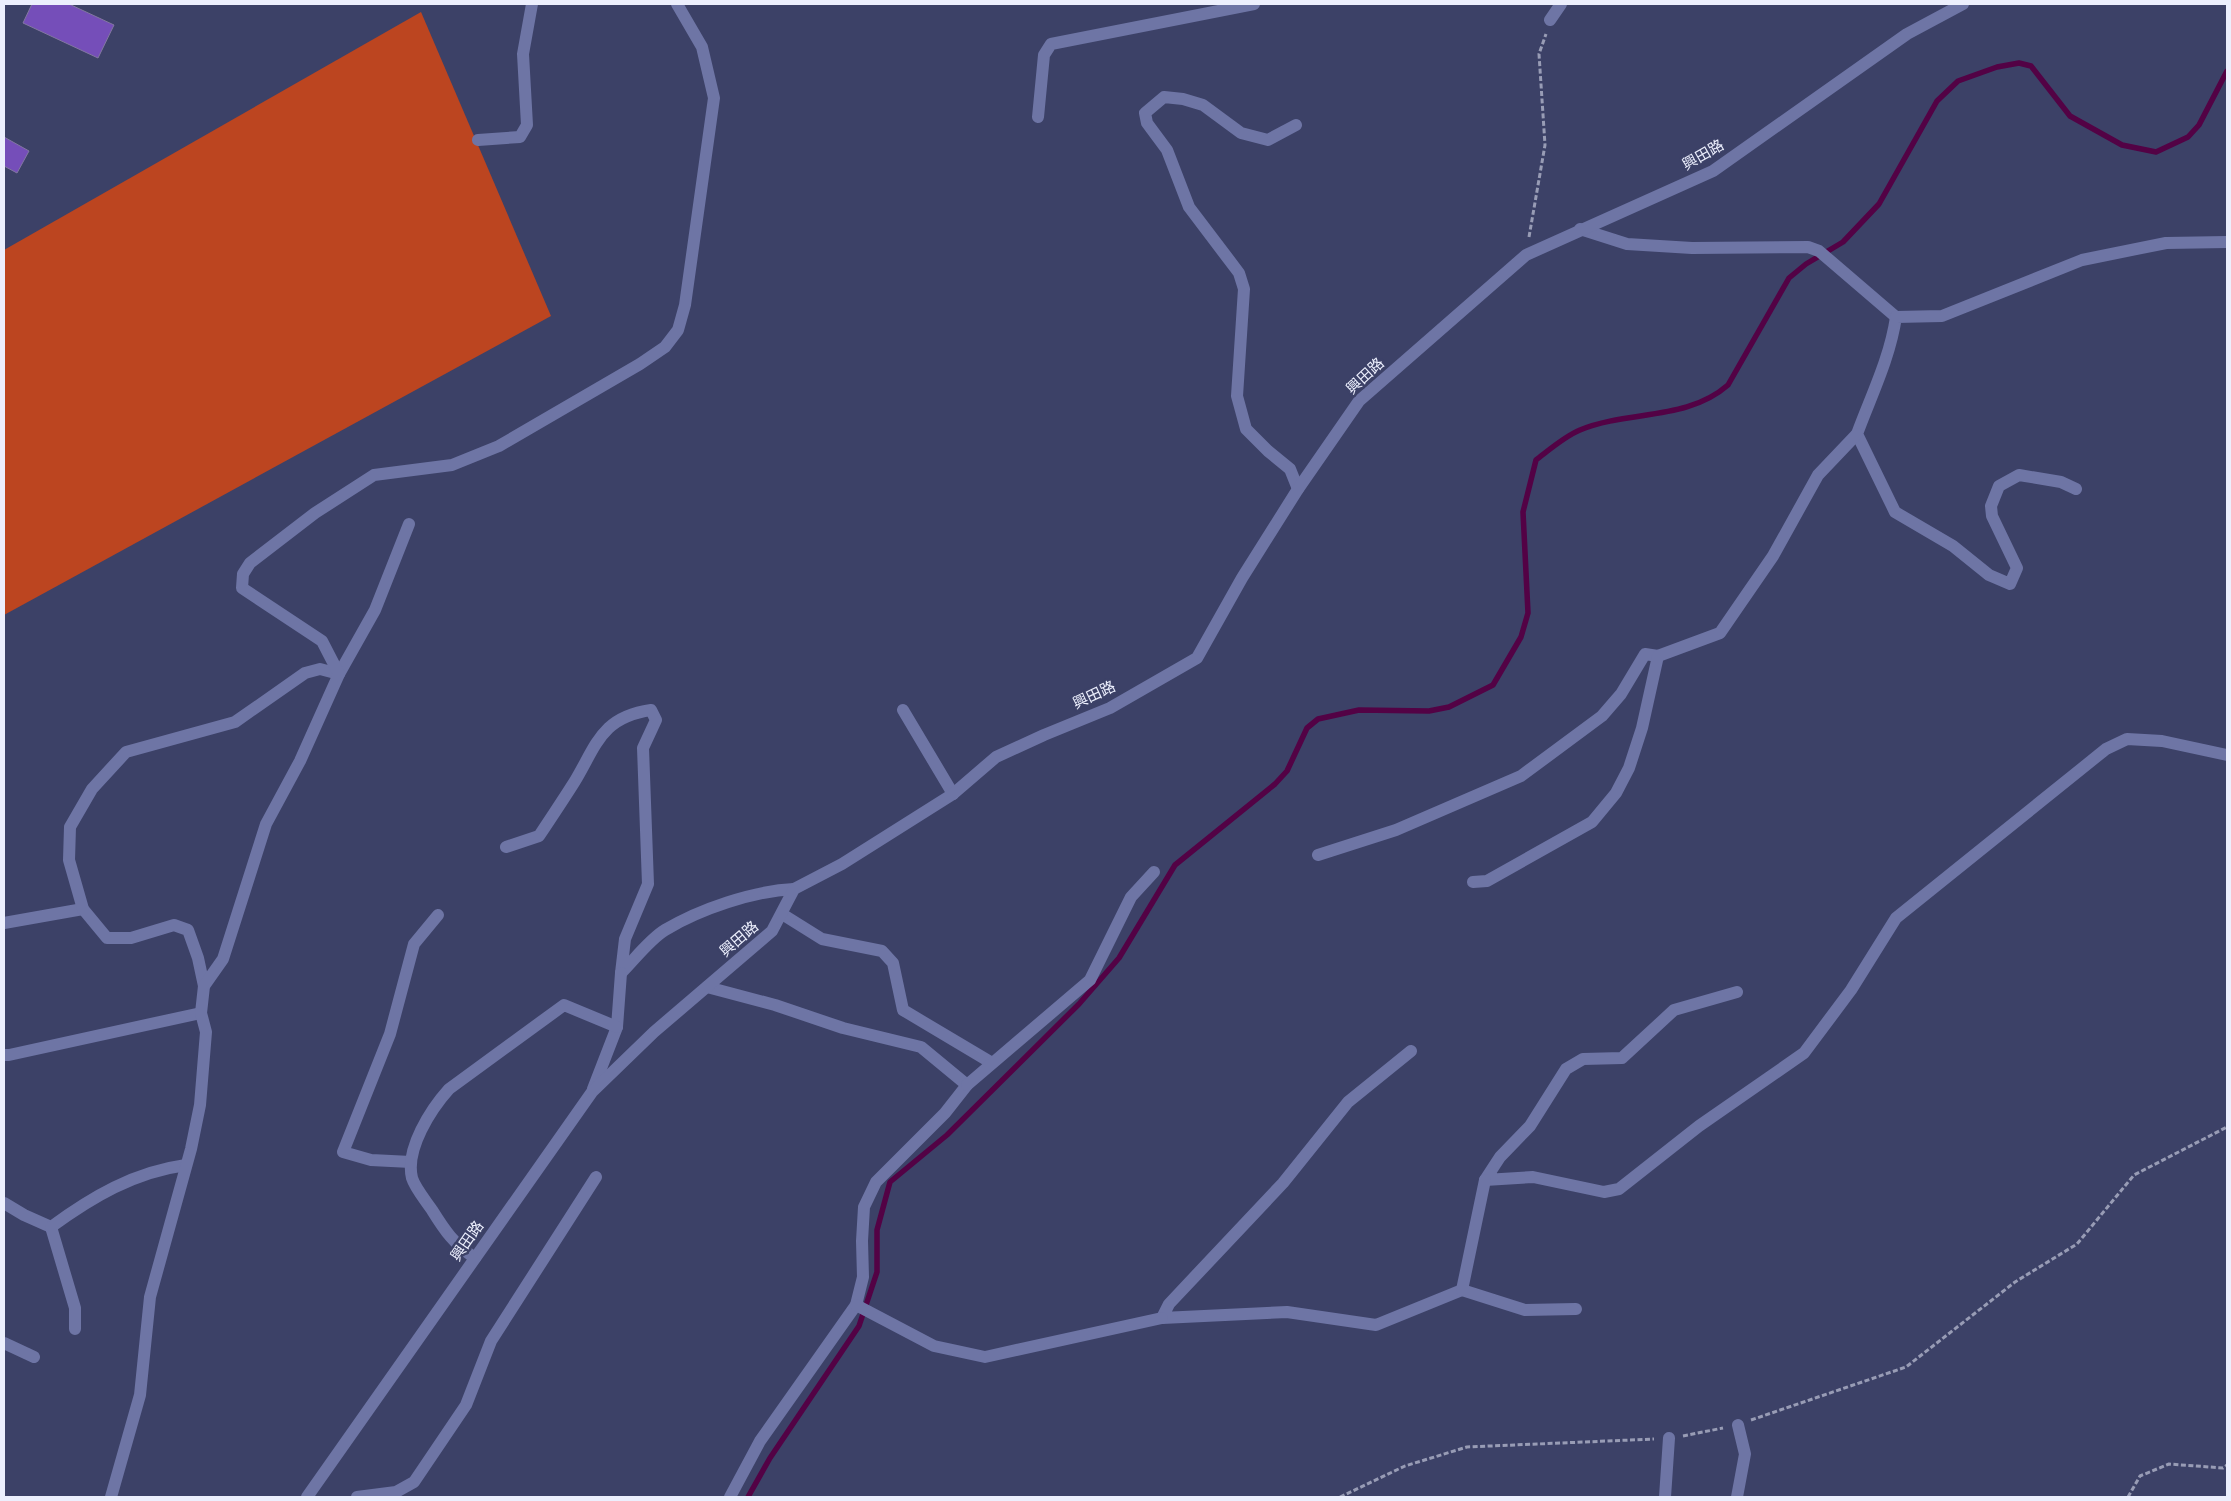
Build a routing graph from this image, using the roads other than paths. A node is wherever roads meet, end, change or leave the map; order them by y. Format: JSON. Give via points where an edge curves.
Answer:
{"nodes":[{"id":1,"x":532,"y":4,"type":"edge"},
{"id":2,"x":677,"y":4,"type":"edge"},
{"id":3,"x":1254,"y":4,"type":"edge"},
{"id":4,"x":1561,"y":4,"type":"edge"},
{"id":5,"x":1964,"y":4,"type":"edge"},
{"id":6,"x":1550,"y":20,"type":"road end"},
{"id":7,"x":1038,"y":117,"type":"dead end"},
{"id":8,"x":1296,"y":125,"type":"dead end"},
{"id":9,"x":478,"y":140,"type":"dead end"},
{"id":10,"x":1580,"y":229,"type":"junction"},
{"id":11,"x":2227,"y":242,"type":"edge"},
{"id":12,"x":1896,"y":317,"type":"junction"},
{"id":13,"x":1857,"y":434,"type":"junction"},
{"id":14,"x":1298,"y":488,"type":"junction"},
{"id":15,"x":2076,"y":489,"type":"dead end"},
{"id":16,"x":408,"y":524,"type":"dead end"},
{"id":17,"x":1658,"y":656,"type":"junction"},
{"id":18,"x":339,"y":674,"type":"junction"},
{"id":19,"x":903,"y":710,"type":"dead end"},
{"id":20,"x":2227,"y":755,"type":"edge"},
{"id":21,"x":952,"y":794,"type":"junction"},
{"id":22,"x":506,"y":846,"type":"dead end"},
{"id":23,"x":1318,"y":855,"type":"dead end"},
{"id":24,"x":1154,"y":872,"type":"dead end"},
{"id":25,"x":1473,"y":882,"type":"dead end"},
{"id":26,"x":794,"y":889,"type":"junction"},
{"id":27,"x":83,"y":909,"type":"junction"},
{"id":28,"x":782,"y":914,"type":"junction"},
{"id":29,"x":438,"y":915,"type":"dead end"},
{"id":30,"x":4,"y":922,"type":"edge"},
{"id":31,"x":621,"y":973,"type":"junction"},
{"id":32,"x":204,"y":986,"type":"junction"},
{"id":33,"x":707,"y":987,"type":"junction"},
{"id":34,"x":1737,"y":992,"type":"dead end"},
{"id":35,"x":201,"y":1013,"type":"junction"},
{"id":36,"x":617,"y":1027,"type":"junction"},
{"id":37,"x":1411,"y":1051,"type":"dead end"},
{"id":38,"x":4,"y":1055,"type":"edge"},
{"id":39,"x":992,"y":1064,"type":"junction"},
{"id":40,"x":967,"y":1085,"type":"junction"},
{"id":41,"x":592,"y":1092,"type":"junction"},
{"id":42,"x":411,"y":1162,"type":"junction"},
{"id":43,"x":186,"y":1166,"type":"junction"},
{"id":44,"x":596,"y":1177,"type":"dead end"},
{"id":45,"x":1485,"y":1180,"type":"junction"},
{"id":46,"x":4,"y":1203,"type":"edge"},
{"id":47,"x":50,"y":1227,"type":"junction"},
{"id":48,"x":475,"y":1258,"type":"junction"},
{"id":49,"x":1462,"y":1290,"type":"junction"},
{"id":50,"x":856,"y":1305,"type":"junction"},
{"id":51,"x":1576,"y":1309,"type":"dead end"},
{"id":52,"x":1162,"y":1318,"type":"junction"},
{"id":53,"x":75,"y":1329,"type":"dead end"},
{"id":54,"x":4,"y":1343,"type":"edge"},
{"id":55,"x":34,"y":1357,"type":"dead end"},
{"id":56,"x":1738,"y":1425,"type":"road end"},
{"id":57,"x":1669,"y":1438,"type":"road end"},
{"id":58,"x":111,"y":1497,"type":"edge"},
{"id":59,"x":307,"y":1497,"type":"edge"},
{"id":60,"x":357,"y":1497,"type":"edge"},
{"id":61,"x":730,"y":1497,"type":"edge"},
{"id":62,"x":1665,"y":1497,"type":"edge"},
{"id":63,"x":1737,"y":1497,"type":"edge"}],
"edges":[{"from":1,"to":9,"type":"street","via":[[523,54],[526,126],[520,137]]},
{"from":2,"to":18,"type":"street","via":[[702,47],[714,98],[685,304],[678,330],[665,346],[640,364],[499,446],[452,465],[374,475],[316,513],[250,563],[243,574],[242,588],[322,641]]},
{"from":3,"to":7,"type":"street","via":[[1051,44],[1044,54]]},
{"from":4,"to":6,"type":"street"},
{"from":5,"to":10,"type":"street","name":"興田路","via":[[1907,34],[1713,172]]},
{"from":8,"to":14,"type":"street","via":[[1268,140],[1241,132],[1204,105],[1183,98],[1164,97],[1145,113],[1147,123],[1167,150],[1189,207],[1239,273],[1244,289],[1238,396],[1246,429],[1290,469]]},
{"from":10,"to":12,"type":"street","via":[[1627,244],[1692,248],[1808,247],[1819,251]]},
{"from":10,"to":14,"type":"street","name":"興田路","via":[[1526,255],[1359,401]]},
{"from":11,"to":12,"type":"street","via":[[2166,243],[2082,260],[1942,316]]},
{"from":12,"to":13,"type":"street","via":[[1894,334]]},
{"from":13,"to":15,"type":"street","via":[[1895,512],[1953,546],[1990,575],[2010,584],[2017,568],[1992,516],[1991,506],[1999,486],[2019,475],[2061,482]]},
{"from":13,"to":17,"type":"street","via":[[1818,475],[1773,556],[1720,634]]},
{"from":14,"to":21,"type":"street","name":"興田路","via":[[1197,658],[1110,708],[996,758]]},
{"from":16,"to":18,"type":"street","via":[[375,610]]},
{"from":17,"to":23,"type":"street","via":[[1645,654],[1621,694],[1602,716],[1521,776],[1396,830]]},
{"from":17,"to":25,"type":"street","via":[[1642,728],[1629,768],[1616,793],[1592,822],[1487,881]]},
{"from":18,"to":27,"type":"street","via":[[320,669],[305,673],[235,722],[126,752],[92,789],[70,827],[69,860]]},
{"from":18,"to":32,"type":"street","via":[[300,762],[266,824],[223,959]]},
{"from":19,"to":21,"type":"street"},
{"from":20,"to":45,"type":"street","via":[[2162,741],[2127,739],[2106,750],[1896,918],[1850,990],[1804,1053],[1699,1126],[1618,1189],[1604,1192],[1533,1177]]},
{"from":21,"to":26,"type":"street","name":"興田路","via":[[842,864]]},
{"from":22,"to":31,"type":"street","via":[[539,836],[595,744],[615,722],[631,713],[651,710],[656,720],[644,748],[648,884],[624,939]]},
{"from":24,"to":39,"type":"street","via":[[1130,897],[1090,980]]},
{"from":26,"to":28,"type":"street","name":"興田路"},
{"from":26,"to":31,"type":"street","via":[[773,890],[703,911],[664,931]]},
{"from":27,"to":30,"type":"street"},
{"from":27,"to":32,"type":"street","via":[[107,938],[131,938],[174,925],[188,930]]},
{"from":28,"to":33,"type":"street","name":"興田路","via":[[772,931]]},
{"from":28,"to":39,"type":"street","via":[[822,939],[882,951],[893,963],[902,1010]]},
{"from":29,"to":42,"type":"street","via":[[414,944],[390,1034],[343,1152],[371,1160]]},
{"from":31,"to":36,"type":"street"},
{"from":32,"to":35,"type":"street"},
{"from":33,"to":40,"type":"street","via":[[843,1028],[921,1047]]},
{"from":33,"to":41,"type":"street","name":"興田路","via":[[654,1032]]},
{"from":34,"to":45,"type":"street","via":[[1674,1010],[1622,1058],[1583,1059],[1566,1069],[1530,1126],[1500,1157]]},
{"from":35,"to":38,"type":"street"},
{"from":35,"to":43,"type":"street","via":[[206,1032],[200,1105]]},
{"from":36,"to":41,"type":"street"},
{"from":36,"to":42,"type":"street","via":[[564,1005],[449,1088],[435,1104]]},
{"from":37,"to":52,"type":"street","via":[[1348,1102],[1283,1183],[1169,1304]]},
{"from":39,"to":40,"type":"street"},
{"from":40,"to":50,"type":"street","via":[[945,1113],[876,1182],[864,1208],[863,1277]]},
{"from":41,"to":48,"type":"street","name":"興田路"},
{"from":42,"to":48,"type":"street","via":[[412,1179],[443,1228],[458,1246]]},
{"from":43,"to":47,"type":"street","via":[[160,1168],[131,1178]]},
{"from":43,"to":58,"type":"street","via":[[150,1297],[140,1395]]},
{"from":44,"to":60,"type":"street","via":[[491,1341],[466,1405],[414,1482],[396,1492]]},
{"from":45,"to":49,"type":"street"},
{"from":46,"to":47,"type":"street"},
{"from":47,"to":53,"type":"street","via":[[75,1308]]},
{"from":48,"to":59,"type":"street","name":"興田路"},
{"from":49,"to":51,"type":"street","via":[[1525,1310]]},
{"from":49,"to":52,"type":"street","via":[[1376,1324],[1287,1312]]},
{"from":50,"to":52,"type":"street","via":[[934,1346],[985,1357]]},
{"from":50,"to":61,"type":"street","via":[[760,1441]]},
{"from":54,"to":55,"type":"street"},
{"from":56,"to":63,"type":"street","via":[[1745,1454]]},
{"from":57,"to":62,"type":"street"}]}
